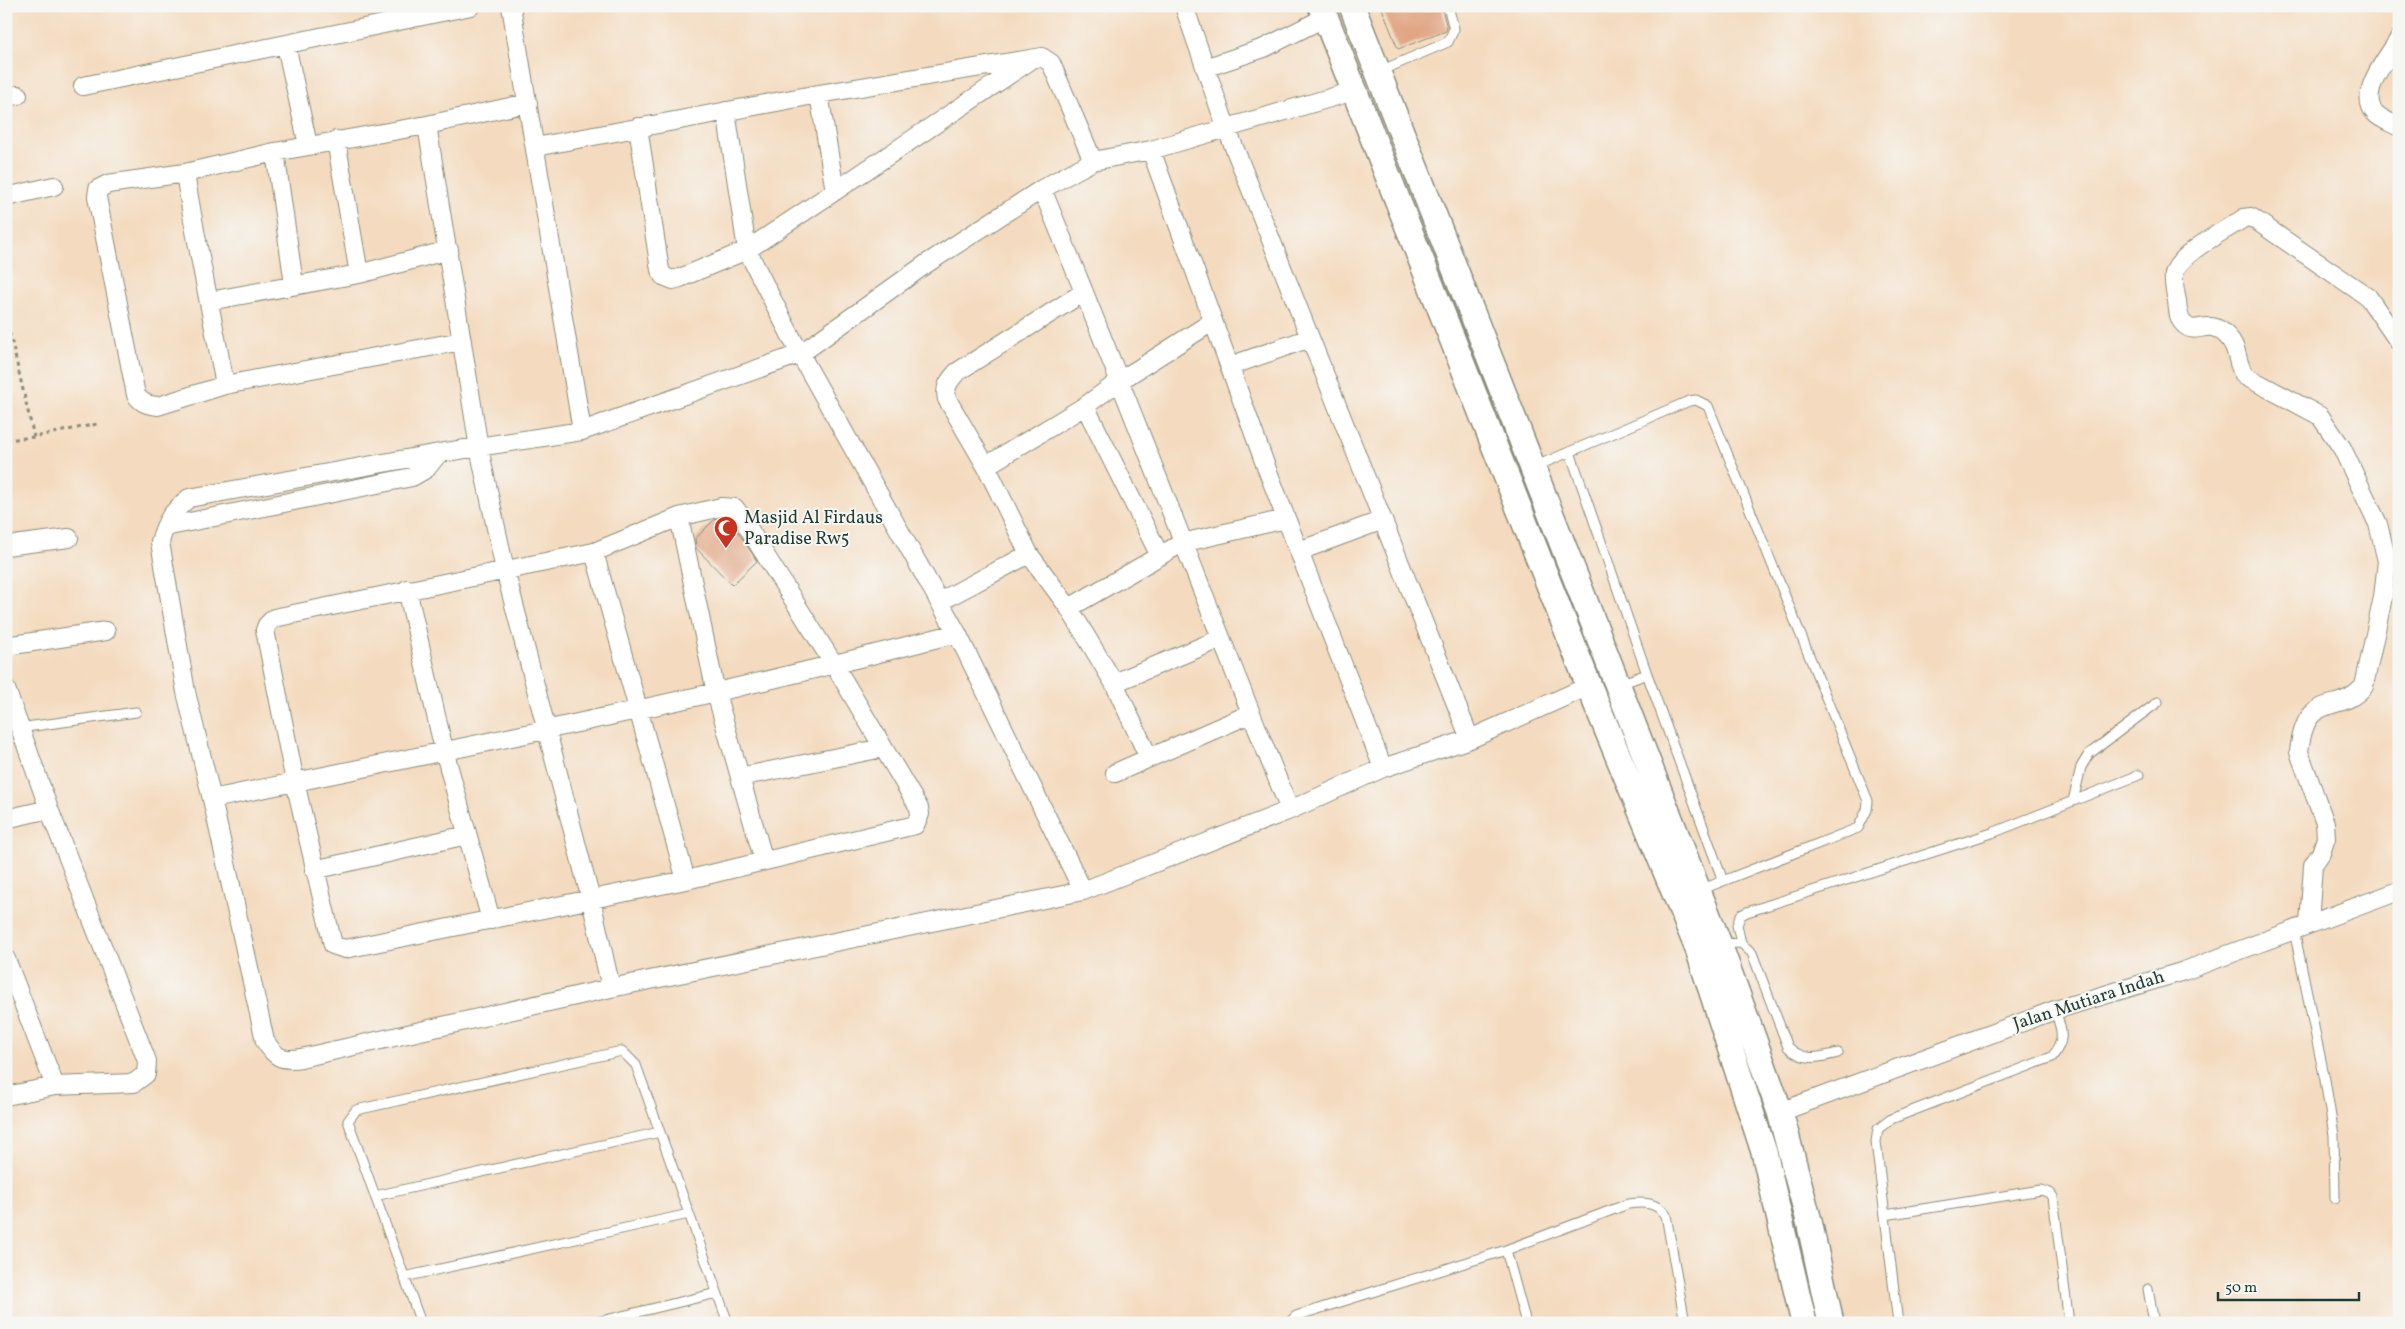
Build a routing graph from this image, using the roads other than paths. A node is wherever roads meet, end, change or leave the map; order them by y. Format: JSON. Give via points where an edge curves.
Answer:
{"nodes":[{"id":1,"x":471,"y":6,"type":"edge"},
{"id":2,"x":511,"y":6,"type":"edge"},
{"id":3,"x":1184,"y":6,"type":"edge"},
{"id":4,"x":1352,"y":6,"type":"edge"},
{"id":5,"x":1448,"y":6,"type":"edge"},
{"id":6,"x":1324,"y":12,"type":"edge"},
{"id":7,"x":2399,"y":39,"type":"edge"},
{"id":8,"x":286,"y":45,"type":"junction"},
{"id":9,"x":1035,"y":57,"type":"junction"},
{"id":10,"x":1206,"y":68,"type":"junction"},
{"id":11,"x":1378,"y":72,"type":"junction"},
{"id":12,"x":82,"y":86,"type":"dead end"},
{"id":13,"x":1354,"y":91,"type":"junction"},
{"id":14,"x":819,"y":94,"type":"junction"},
{"id":15,"x":528,"y":103,"type":"junction"},
{"id":16,"x":726,"y":111,"type":"junction"},
{"id":17,"x":428,"y":124,"type":"junction"},
{"id":18,"x":638,"y":127,"type":"junction"},
{"id":19,"x":1226,"y":127,"type":"junction"},
{"id":20,"x":2399,"y":127,"type":"edge"},
{"id":21,"x":336,"y":140,"type":"junction"},
{"id":22,"x":308,"y":145,"type":"junction"},
{"id":23,"x":535,"y":146,"type":"junction"},
{"id":24,"x":1151,"y":150,"type":"junction"},
{"id":25,"x":275,"y":152,"type":"junction"},
{"id":26,"x":1093,"y":161,"type":"junction"},
{"id":27,"x":185,"y":173,"type":"junction"},
{"id":28,"x":54,"y":186,"type":"dead end"},
{"id":29,"x":1042,"y":189,"type":"junction"},
{"id":30,"x":835,"y":192,"type":"junction"},
{"id":31,"x":6,"y":197,"type":"edge"},
{"id":32,"x":449,"y":250,"type":"junction"},
{"id":33,"x":748,"y":250,"type":"junction"},
{"id":34,"x":359,"y":274,"type":"junction"},
{"id":35,"x":294,"y":284,"type":"junction"},
{"id":36,"x":1084,"y":292,"type":"junction"},
{"id":37,"x":210,"y":301,"type":"junction"},
{"id":38,"x":1212,"y":322,"type":"junction"},
{"id":39,"x":1310,"y":338,"type":"junction"},
{"id":40,"x":462,"y":341,"type":"junction"},
{"id":41,"x":2399,"y":342,"type":"edge"},
{"id":42,"x":800,"y":354,"type":"junction"},
{"id":43,"x":1230,"y":366,"type":"junction"},
{"id":44,"x":1121,"y":380,"type":"junction"},
{"id":45,"x":225,"y":385,"type":"junction"},
{"id":46,"x":1084,"y":406,"type":"junction"},
{"id":47,"x":582,"y":431,"type":"junction"},
{"id":48,"x":479,"y":448,"type":"junction"},
{"id":49,"x":1570,"y":452,"type":"junction"},
{"id":50,"x":439,"y":454,"type":"junction"},
{"id":51,"x":986,"y":466,"type":"junction"},
{"id":52,"x":1532,"y":468,"type":"junction"},
{"id":53,"x":679,"y":517,"type":"junction"},
{"id":54,"x":1286,"y":519,"type":"junction"},
{"id":55,"x":1383,"y":520,"type":"junction"},
{"id":56,"x":164,"y":527,"type":"junction"},
{"id":57,"x":69,"y":538,"type":"dead end"},
{"id":58,"x":1182,"y":543,"type":"junction"},
{"id":59,"x":6,"y":546,"type":"edge"},
{"id":60,"x":1298,"y":551,"type":"junction"},
{"id":61,"x":594,"y":552,"type":"junction"},
{"id":62,"x":1029,"y":554,"type":"junction"},
{"id":63,"x":1160,"y":556,"type":"junction"},
{"id":64,"x":505,"y":570,"type":"junction"},
{"id":65,"x":407,"y":589,"type":"junction"},
{"id":66,"x":939,"y":602,"type":"junction"},
{"id":67,"x":1069,"y":608,"type":"junction"},
{"id":68,"x":106,"y":631,"type":"dead end"},
{"id":69,"x":958,"y":633,"type":"junction"},
{"id":70,"x":1220,"y":638,"type":"junction"},
{"id":71,"x":6,"y":646,"type":"edge"},
{"id":72,"x":835,"y":666,"type":"junction"},
{"id":73,"x":1647,"y":674,"type":"junction"},
{"id":74,"x":1114,"y":683,"type":"junction"},
{"id":75,"x":1617,"y":685,"type":"junction"},
{"id":76,"x":1590,"y":686,"type":"junction"},
{"id":77,"x":6,"y":690,"type":"edge"},
{"id":78,"x":716,"y":693,"type":"junction"},
{"id":79,"x":2158,"y":702,"type":"dead end"},
{"id":80,"x":637,"y":710,"type":"junction"},
{"id":81,"x":136,"y":712,"type":"dead end"},
{"id":82,"x":1250,"y":714,"type":"junction"},
{"id":83,"x":19,"y":728,"type":"junction"},
{"id":84,"x":546,"y":730,"type":"junction"},
{"id":85,"x":1470,"y":739,"type":"junction"},
{"id":86,"x":883,"y":748,"type":"junction"},
{"id":87,"x":444,"y":750,"type":"junction"},
{"id":88,"x":1149,"y":758,"type":"junction"},
{"id":89,"x":1383,"y":768,"type":"junction"},
{"id":90,"x":1115,"y":773,"type":"dead end"},
{"id":91,"x":2139,"y":775,"type":"dead end"},
{"id":92,"x":740,"y":777,"type":"junction"},
{"id":93,"x":295,"y":782,"type":"junction"},
{"id":94,"x":212,"y":799,"type":"junction"},
{"id":95,"x":2073,"y":801,"type":"junction"},
{"id":96,"x":49,"y":809,"type":"junction"},
{"id":97,"x":1290,"y":810,"type":"junction"},
{"id":98,"x":6,"y":819,"type":"edge"},
{"id":99,"x":467,"y":835,"type":"junction"},
{"id":100,"x":764,"y":861,"type":"junction"},
{"id":101,"x":314,"y":870,"type":"junction"},
{"id":102,"x":686,"y":880,"type":"junction"},
{"id":103,"x":1723,"y":881,"type":"junction"},
{"id":104,"x":1083,"y":891,"type":"junction"},
{"id":105,"x":1698,"y":891,"type":"junction"},
{"id":106,"x":2399,"y":891,"type":"edge"},
{"id":107,"x":591,"y":900,"type":"junction"},
{"id":108,"x":492,"y":920,"type":"junction"},
{"id":109,"x":2302,"y":927,"type":"junction"},
{"id":110,"x":1715,"y":946,"type":"junction"},
{"id":111,"x":6,"y":959,"type":"edge"},
{"id":112,"x":611,"y":988,"type":"junction"},
{"id":113,"x":2055,"y":1010,"type":"junction"},
{"id":114,"x":1838,"y":1053,"type":"dead end"},
{"id":115,"x":54,"y":1086,"type":"junction"},
{"id":116,"x":6,"y":1096,"type":"edge"},
{"id":117,"x":1780,"y":1112,"type":"junction"},
{"id":118,"x":660,"y":1132,"type":"junction"},
{"id":119,"x":375,"y":1196,"type":"junction"},
{"id":120,"x":2335,"y":1198,"type":"dead end"},
{"id":121,"x":689,"y":1214,"type":"junction"},
{"id":122,"x":1885,"y":1215,"type":"junction"},
{"id":123,"x":1506,"y":1250,"type":"junction"},
{"id":124,"x":404,"y":1277,"type":"junction"},
{"id":125,"x":2148,"y":1289,"type":"dead end"},
{"id":126,"x":717,"y":1293,"type":"junction"},
{"id":127,"x":1829,"y":1316,"type":"edge"},
{"id":128,"x":1803,"y":1318,"type":"edge"},
{"id":129,"x":420,"y":1323,"type":"edge"},
{"id":130,"x":593,"y":1323,"type":"edge"},
{"id":131,"x":728,"y":1323,"type":"edge"},
{"id":132,"x":1289,"y":1323,"type":"edge"},
{"id":133,"x":1526,"y":1323,"type":"edge"},
{"id":134,"x":1685,"y":1323,"type":"edge"},
{"id":135,"x":1898,"y":1323,"type":"edge"},
{"id":136,"x":2069,"y":1323,"type":"edge"},
{"id":137,"x":2154,"y":1323,"type":"edge"}],
"edges":[{"from":1,"to":8,"type":"street"},
{"from":2,"to":15,"type":"street"},
{"from":3,"to":10,"type":"street"},
{"from":4,"to":11,"type":"main road"},
{"from":5,"to":11,"type":"lane","via":[[1454,29],[1448,42]]},
{"from":6,"to":10,"type":"street","via":[[1264,48]]},
{"from":6,"to":13,"type":"main road"},
{"from":7,"to":20,"type":"street","via":[[2370,86],[2368,97],[2375,114]]},
{"from":8,"to":12,"type":"street"},
{"from":8,"to":22,"type":"street"},
{"from":9,"to":14,"type":"street"},
{"from":9,"to":26,"type":"street","via":[[1048,59],[1051,63]]},
{"from":9,"to":30,"type":"street"},
{"from":10,"to":19,"type":"street"},
{"from":11,"to":52,"type":"main road"},
{"from":13,"to":19,"type":"street"},
{"from":13,"to":76,"type":"main road"},
{"from":14,"to":16,"type":"street"},
{"from":14,"to":30,"type":"street"},
{"from":15,"to":17,"type":"street"},
{"from":15,"to":23,"type":"street"},
{"from":16,"to":18,"type":"street"},
{"from":16,"to":33,"type":"street"},
{"from":17,"to":21,"type":"street"},
{"from":17,"to":32,"type":"street"},
{"from":18,"to":23,"type":"street"},
{"from":18,"to":33,"type":"street","via":[[663,276],[673,280],[680,278]]},
{"from":19,"to":24,"type":"street"},
{"from":19,"to":39,"type":"street"},
{"from":21,"to":22,"type":"street"},
{"from":21,"to":34,"type":"street"},
{"from":22,"to":25,"type":"street"},
{"from":23,"to":47,"type":"street"},
{"from":24,"to":26,"type":"street"},
{"from":24,"to":38,"type":"street"},
{"from":25,"to":27,"type":"street"},
{"from":25,"to":35,"type":"street"},
{"from":26,"to":29,"type":"street"},
{"from":27,"to":37,"type":"street"},
{"from":27,"to":45,"type":"street","via":[[108,184],[98,190],[96,197],[136,395],[140,401],[158,406]]},
{"from":28,"to":31,"type":"street"},
{"from":29,"to":36,"type":"street"},
{"from":29,"to":42,"type":"street","via":[[926,264]]},
{"from":30,"to":33,"type":"street"},
{"from":32,"to":34,"type":"street"},
{"from":32,"to":40,"type":"street"},
{"from":33,"to":42,"type":"street"},
{"from":34,"to":35,"type":"street"},
{"from":35,"to":37,"type":"street"},
{"from":36,"to":44,"type":"street"},
{"from":36,"to":51,"type":"street","via":[[957,372],[948,381],[945,391],[948,399]]},
{"from":37,"to":45,"type":"street"},
{"from":38,"to":43,"type":"street"},
{"from":38,"to":44,"type":"street"},
{"from":39,"to":43,"type":"street"},
{"from":39,"to":55,"type":"street"},
{"from":40,"to":45,"type":"street"},
{"from":40,"to":48,"type":"street"},
{"from":41,"to":109,"type":"street","via":[[2368,297],[2251,217],[2244,218],[2182,259],[2174,273],[2180,320],[2186,326],[2195,329],[2207,325],[2215,327],[2237,350],[2245,376],[2320,416],[2342,448],[2374,516],[2387,562],[2364,686],[2357,695],[2316,709],[2300,742],[2299,752],[2325,823],[2326,838],[2313,865]]},
{"from":42,"to":47,"type":"street"},
{"from":42,"to":66,"type":"street"},
{"from":43,"to":54,"type":"street"},
{"from":44,"to":46,"type":"street"},
{"from":44,"to":58,"type":"street"},
{"from":46,"to":51,"type":"street"},
{"from":46,"to":63,"type":"street"},
{"from":47,"to":48,"type":"street"},
{"from":48,"to":50,"type":"street"},
{"from":48,"to":64,"type":"street"},
{"from":49,"to":52,"type":"lane"},
{"from":49,"to":73,"type":"lane"},
{"from":49,"to":103,"type":"lane","via":[[1689,401],[1696,400],[1708,406],[1868,801],[1858,828]]},
{"from":50,"to":56,"type":"street","via":[[426,469],[412,477]]},
{"from":50,"to":56,"type":"street","via":[[189,498],[173,511]]},
{"from":51,"to":62,"type":"street"},
{"from":52,"to":75,"type":"main road"},
{"from":53,"to":61,"type":"street"},
{"from":53,"to":72,"type":"street","via":[[721,507],[735,508]]},
{"from":53,"to":78,"type":"street"},
{"from":54,"to":58,"type":"street"},
{"from":54,"to":60,"type":"street"},
{"from":55,"to":60,"type":"street"},
{"from":55,"to":85,"type":"street"},
{"from":56,"to":94,"type":"street","via":[[160,542],[186,692]]},
{"from":57,"to":59,"type":"street"},
{"from":58,"to":63,"type":"street"},
{"from":58,"to":70,"type":"street"},
{"from":60,"to":89,"type":"street"},
{"from":61,"to":64,"type":"street"},
{"from":61,"to":80,"type":"street"},
{"from":62,"to":66,"type":"street"},
{"from":62,"to":67,"type":"street"},
{"from":63,"to":67,"type":"street"},
{"from":64,"to":65,"type":"street"},
{"from":64,"to":84,"type":"street"},
{"from":65,"to":87,"type":"street"},
{"from":65,"to":93,"type":"street","via":[[274,618],[266,625]]},
{"from":66,"to":69,"type":"street"},
{"from":67,"to":74,"type":"street"},
{"from":68,"to":71,"type":"street"},
{"from":69,"to":72,"type":"street"},
{"from":69,"to":104,"type":"street"},
{"from":70,"to":74,"type":"street"},
{"from":70,"to":82,"type":"street"},
{"from":72,"to":78,"type":"street"},
{"from":72,"to":86,"type":"street"},
{"from":73,"to":75,"type":"lane"},
{"from":73,"to":103,"type":"lane"},
{"from":74,"to":88,"type":"street"},
{"from":75,"to":105,"type":"main road"},
{"from":76,"to":85,"type":"street"},
{"from":76,"to":110,"type":"main road"},
{"from":77,"to":83,"type":"street"},
{"from":78,"to":80,"type":"street"},
{"from":78,"to":92,"type":"street"},
{"from":79,"to":95,"type":"lane","via":[[2089,754],[2081,767]]},
{"from":80,"to":84,"type":"street"},
{"from":80,"to":102,"type":"street"},
{"from":81,"to":83,"type":"lane"},
{"from":82,"to":88,"type":"street"},
{"from":82,"to":97,"type":"street"},
{"from":83,"to":96,"type":"street"},
{"from":84,"to":87,"type":"street"},
{"from":84,"to":107,"type":"street"},
{"from":85,"to":89,"type":"street"},
{"from":86,"to":92,"type":"street"},
{"from":86,"to":100,"type":"street","via":[[919,808],[915,825]]},
{"from":87,"to":93,"type":"street"},
{"from":87,"to":99,"type":"street"},
{"from":88,"to":90,"type":"street"},
{"from":89,"to":97,"type":"street"},
{"from":91,"to":95,"type":"lane"},
{"from":92,"to":100,"type":"street"},
{"from":93,"to":94,"type":"street"},
{"from":93,"to":101,"type":"street"},
{"from":94,"to":112,"type":"street","via":[[265,1041],[273,1053],[285,1060]]},
{"from":95,"to":110,"type":"lane","via":[[1992,832],[1747,912]]},
{"from":96,"to":98,"type":"street"},
{"from":96,"to":115,"type":"street","via":[[147,1062],[146,1074],[134,1083]]},
{"from":97,"to":104,"type":"street"},
{"from":99,"to":101,"type":"street"},
{"from":99,"to":108,"type":"street"},
{"from":100,"to":102,"type":"street"},
{"from":101,"to":108,"type":"street","via":[[330,939],[339,949]]},
{"from":102,"to":107,"type":"street"},
{"from":103,"to":105,"type":"lane"},
{"from":104,"to":112,"type":"street"},
{"from":105,"to":110,"type":"main road"},
{"from":106,"to":109,"type":"street","name":"Jalan Mutiara Indah"},
{"from":107,"to":108,"type":"street"},
{"from":107,"to":112,"type":"street"},
{"from":109,"to":113,"type":"street","name":"Jalan Mutiara Indah","via":[[2184,971]]},
{"from":109,"to":120,"type":"lane","via":[[2334,1135]]},
{"from":110,"to":114,"type":"lane","via":[[1752,953],[1788,1047],[1811,1059]]},
{"from":110,"to":117,"type":"main road"},
{"from":110,"to":128,"type":"main road"},
{"from":111,"to":115,"type":"street"},
{"from":113,"to":117,"type":"street","name":"Jalan Mutiara Indah"},
{"from":113,"to":122,"type":"lane","via":[[2062,1033],[2060,1046],[2052,1057],[1880,1126],[1876,1142]]},
{"from":115,"to":116,"type":"street"},
{"from":117,"to":127,"type":"main road","via":[[1810,1221]]},
{"from":118,"to":119,"type":"lane"},
{"from":118,"to":119,"type":"lane","via":[[636,1065],[622,1051],[356,1110],[348,1122]]},
{"from":118,"to":121,"type":"lane"},
{"from":119,"to":124,"type":"lane"},
{"from":121,"to":124,"type":"lane"},
{"from":121,"to":126,"type":"lane"},
{"from":122,"to":135,"type":"lane"},
{"from":122,"to":136,"type":"lane","via":[[2041,1190],[2050,1193],[2060,1238]]},
{"from":123,"to":132,"type":"lane","via":[[1296,1316]]},
{"from":123,"to":133,"type":"lane"},
{"from":123,"to":134,"type":"lane","via":[[1628,1204],[1642,1202],[1660,1207],[1666,1215]]},
{"from":124,"to":129,"type":"lane"},
{"from":125,"to":137,"type":"lane"},
{"from":126,"to":130,"type":"lane"},
{"from":126,"to":131,"type":"lane"},
{"from":127,"to":128,"type":"main road"}]}
